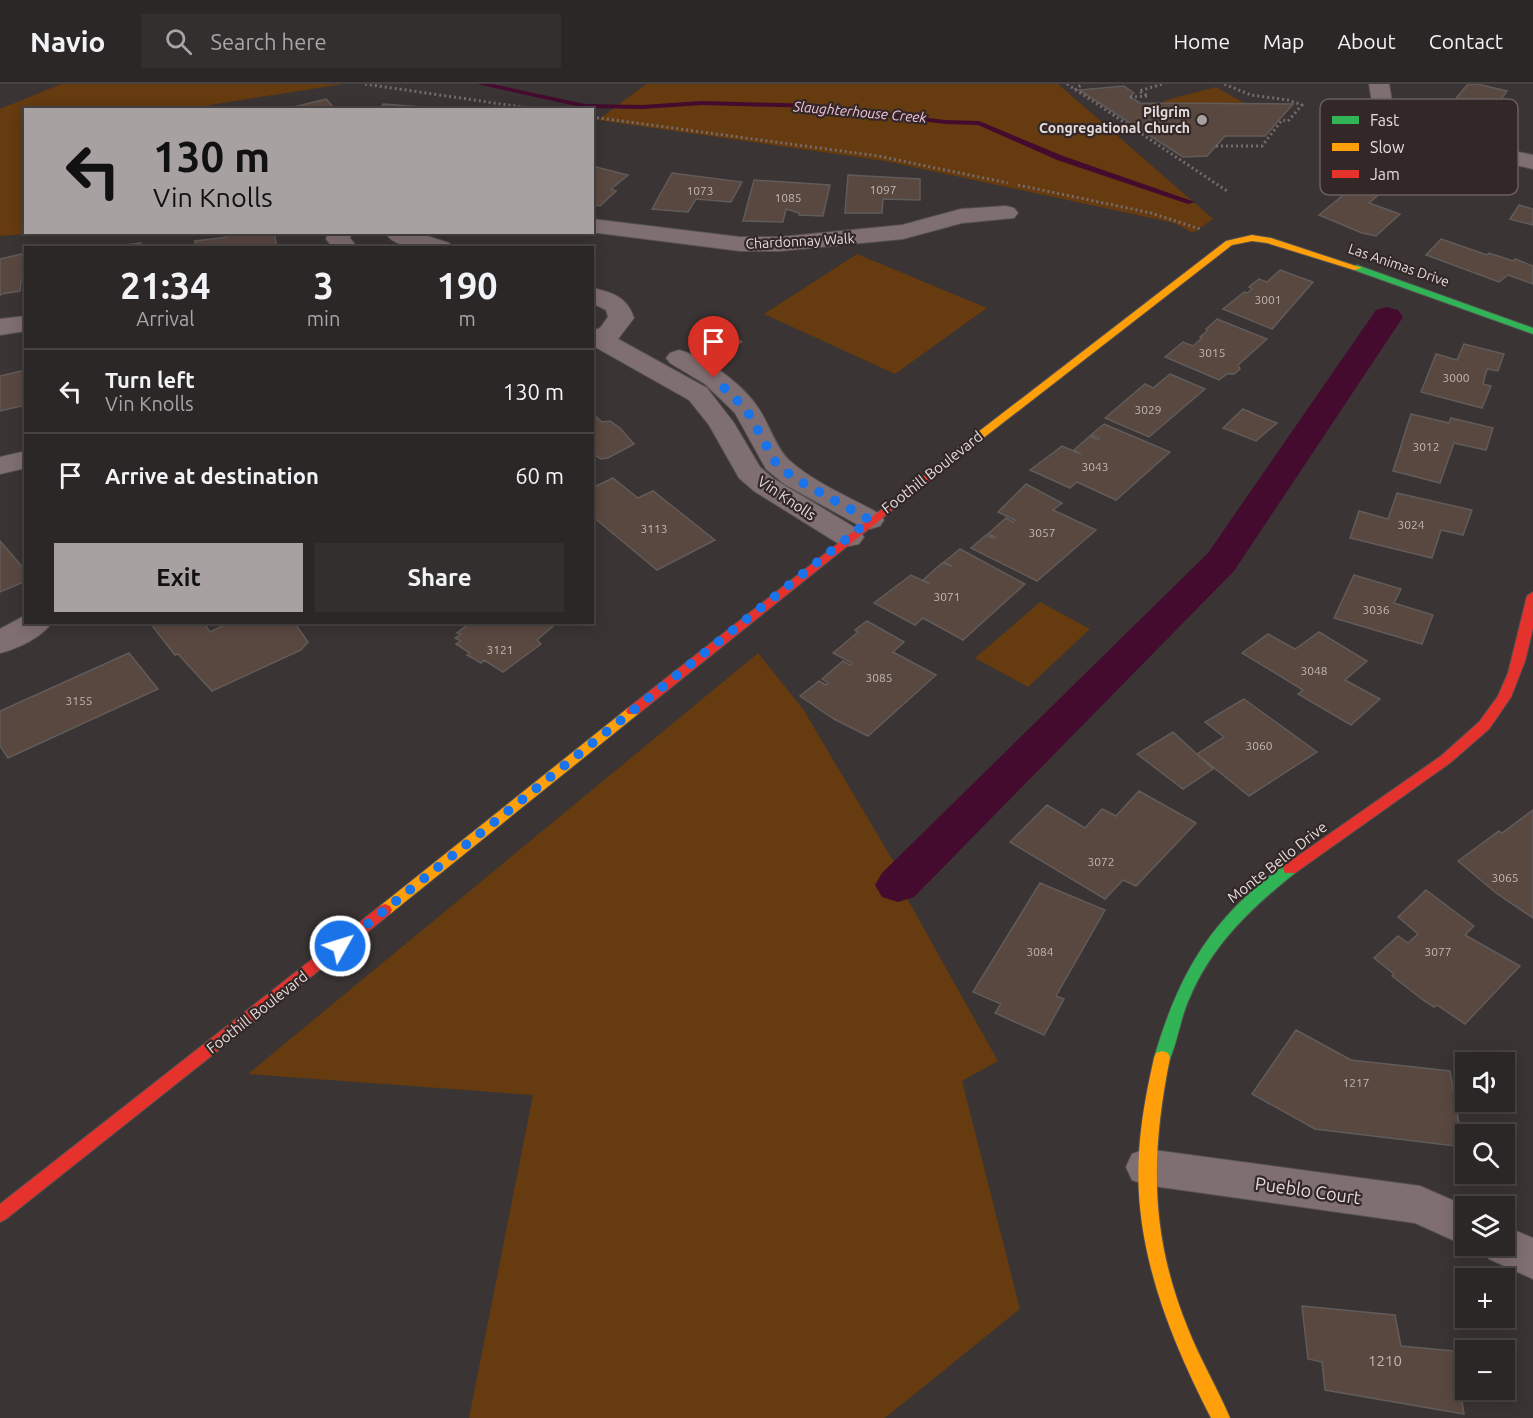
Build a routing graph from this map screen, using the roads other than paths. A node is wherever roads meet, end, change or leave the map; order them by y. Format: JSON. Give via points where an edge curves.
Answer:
{"nodes":[{"id":1,"x":1378,"y":84,"type":"edge"},
{"id":2,"x":1382,"y":99,"type":"edge"},
{"id":3,"x":1518,"y":158,"type":"edge"},
{"id":4,"x":1533,"y":162,"type":"edge"},
{"id":5,"x":1006,"y":213,"type":"dead end"},
{"id":6,"x":594,"y":226,"type":"edge"},
{"id":7,"x":1252,"y":238,"type":"joint"},
{"id":8,"x":391,"y":242,"type":"edge"},
{"id":9,"x":424,"y":246,"type":"edge"},
{"id":10,"x":594,"y":296,"type":"edge"},
{"id":11,"x":24,"y":323,"type":"edge"},
{"id":12,"x":0,"y":327,"type":"edge"},
{"id":13,"x":1533,"y":331,"type":"edge"},
{"id":14,"x":602,"y":335,"type":"edge"},
{"id":15,"x":24,"y":460,"type":"edge"},
{"id":16,"x":0,"y":466,"type":"edge"},
{"id":17,"x":859,"y":529,"type":"junction"},
{"id":18,"x":1533,"y":596,"type":"edge"},
{"id":19,"x":33,"y":624,"type":"edge"},
{"id":20,"x":0,"y":643,"type":"edge"},
{"id":21,"x":1146,"y":1167,"type":"junction"},
{"id":22,"x":0,"y":1214,"type":"edge"},
{"id":23,"x":1455,"y":1222,"type":"edge"},
{"id":24,"x":1515,"y":1250,"type":"edge"},
{"id":25,"x":1533,"y":1259,"type":"edge"},
{"id":26,"x":1221,"y":1418,"type":"edge"}],
"edges":[{"from":1,"to":2,"type":"street"},
{"from":3,"to":4,"type":"street"},
{"from":5,"to":6,"type":"street","name":"Chardonnay Walk","via":[[961,216],[892,234],[780,244],[740,244]]},
{"from":7,"to":13,"type":"street","name":"Las Animas Drive","via":[[1314,253]]},
{"from":7,"to":17,"type":"street","name":"Foothill Boulevard","via":[[1229,243],[1207,257]]},
{"from":8,"to":9,"type":"street"},
{"from":10,"to":14,"type":"street","name":"Vin Knolls","via":[[620,310],[621,318]]},
{"from":11,"to":12,"type":"street"},
{"from":14,"to":17,"type":"street","name":"Vin Knolls","via":[[698,394],[721,423],[749,472],[764,485]]},
{"from":15,"to":16,"type":"street"},
{"from":17,"to":22,"type":"street","name":"Foothill Boulevard","via":[[252,1017]]},
{"from":18,"to":21,"type":"street","name":"Monte Bello Drive","via":[[1513,678],[1485,723],[1458,752],[1252,898],[1227,922],[1196,964],[1182,990],[1163,1056],[1150,1114]]},
{"from":19,"to":20,"type":"street"},
{"from":21,"to":23,"type":"street","name":"Pueblo Court","via":[[1420,1206]]},
{"from":21,"to":26,"type":"street","name":"Monte Bello Drive","via":[[1156,1250],[1173,1314],[1188,1355]]},
{"from":24,"to":25,"type":"street"}]}
